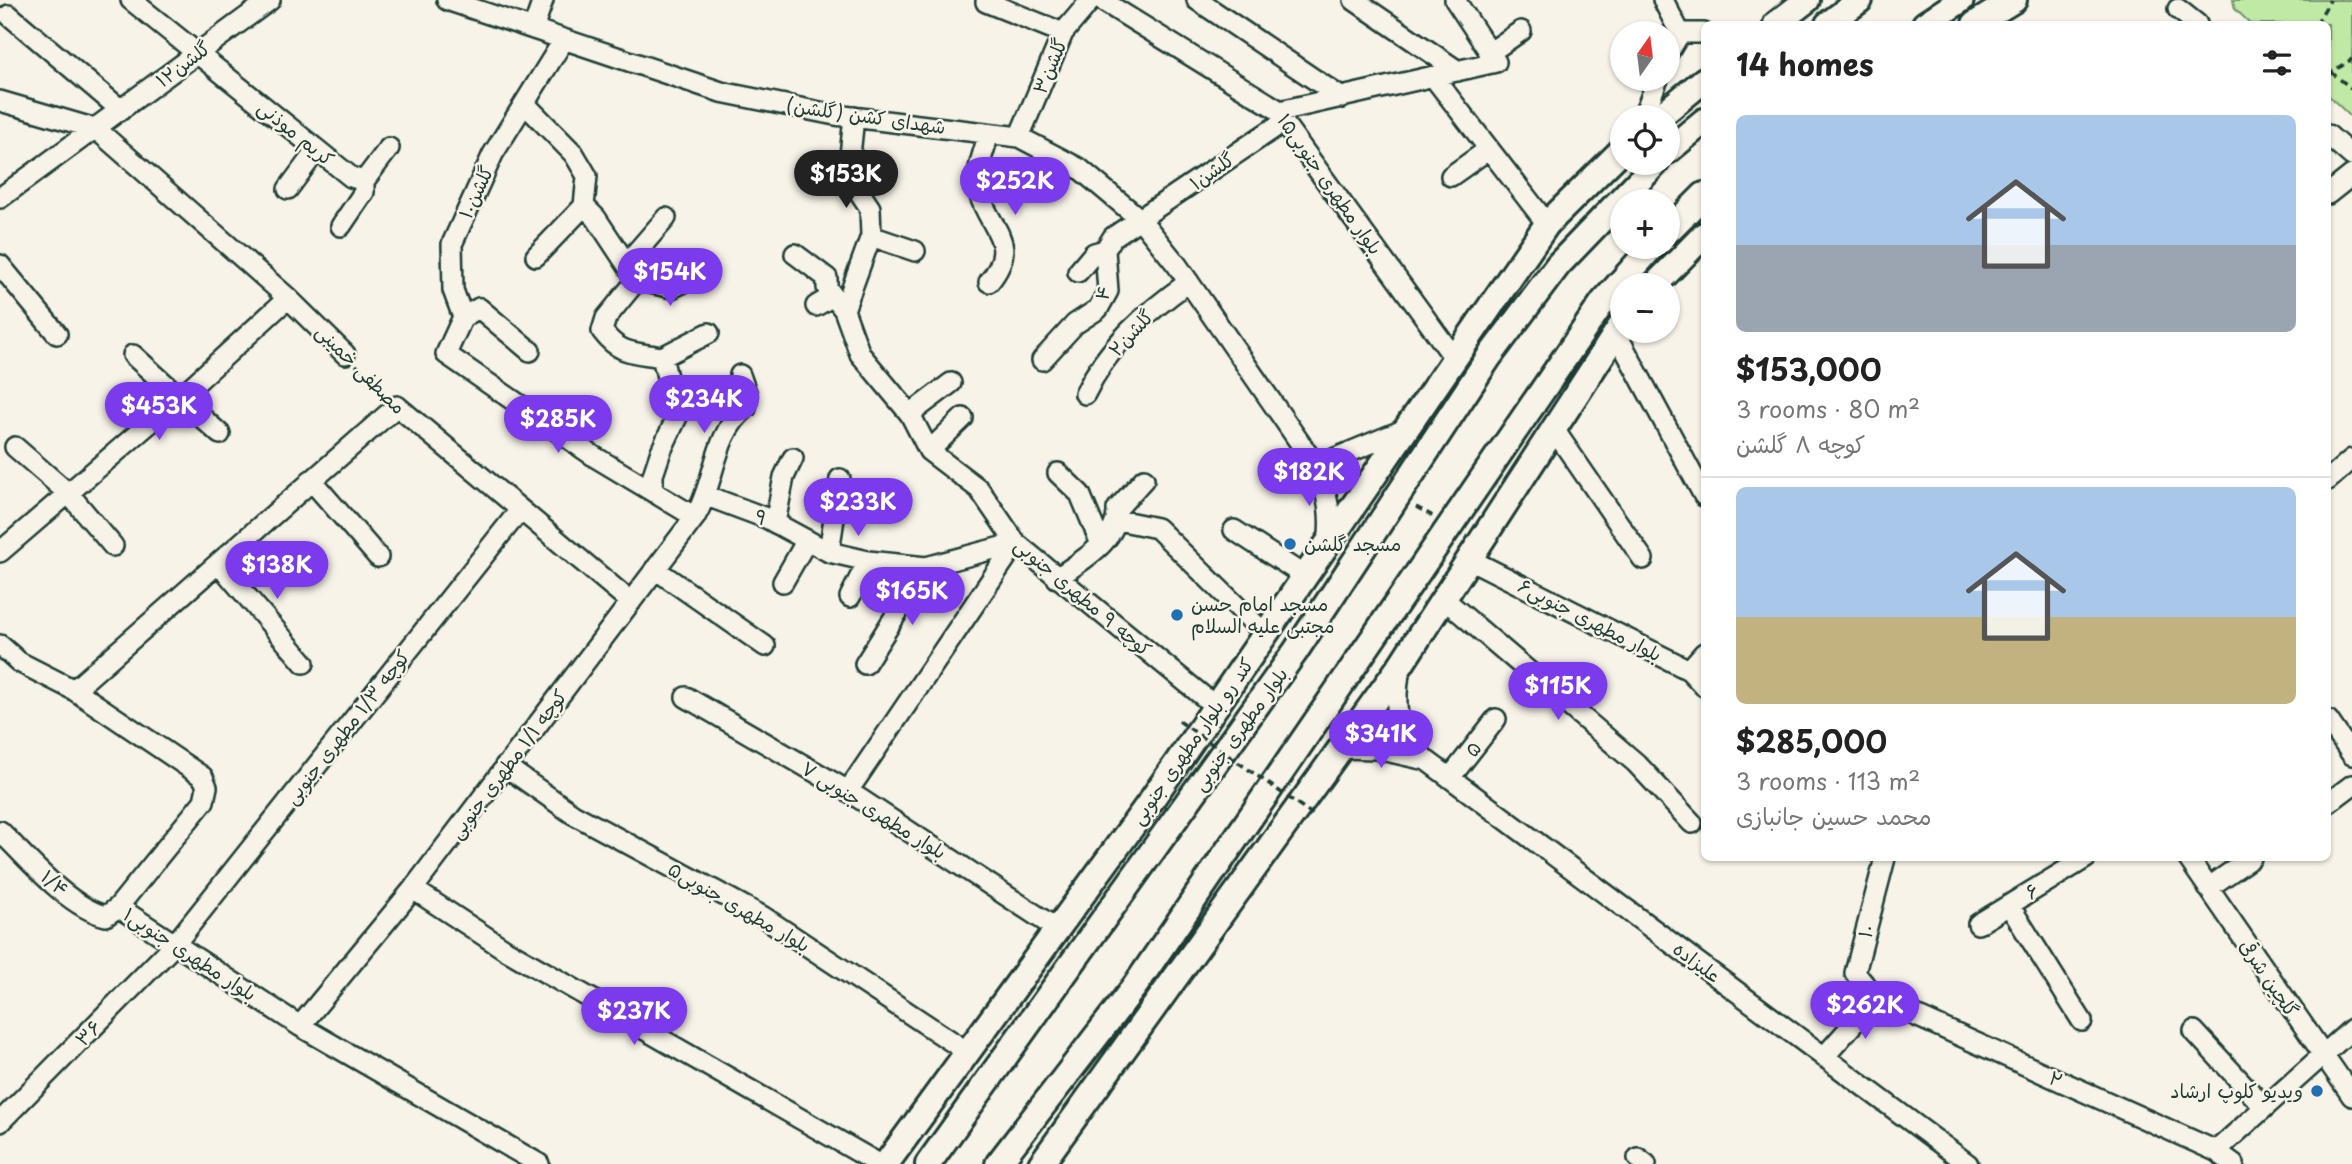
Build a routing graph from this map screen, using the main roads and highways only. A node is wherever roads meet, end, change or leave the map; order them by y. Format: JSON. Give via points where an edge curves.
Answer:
{"nodes":[{"id":1,"x":1807,"y":0,"type":"edge"},
{"id":2,"x":1860,"y":0,"type":"edge"},
{"id":3,"x":1961,"y":0,"type":"edge"},
{"id":4,"x":2014,"y":0,"type":"edge"},
{"id":5,"x":1780,"y":21,"type":"edge"},
{"id":6,"x":1832,"y":21,"type":"edge"},
{"id":7,"x":1930,"y":21,"type":"edge"},
{"id":8,"x":1980,"y":21,"type":"edge"},
{"id":9,"x":1701,"y":82,"type":"edge"},
{"id":10,"x":1674,"y":105,"type":"edge"},
{"id":11,"x":1701,"y":124,"type":"edge"},
{"id":12,"x":1680,"y":141,"type":"edge"},
{"id":13,"x":1610,"y":162,"type":"edge"},
{"id":14,"x":1644,"y":175,"type":"edge"},
{"id":15,"x":1701,"y":198,"type":"edge"},
{"id":16,"x":1680,"y":219,"type":"edge"},
{"id":17,"x":1701,"y":238,"type":"edge"},
{"id":18,"x":1641,"y":259,"type":"edge"},
{"id":19,"x":1558,"y":265,"type":"junction"},
{"id":20,"x":1667,"y":273,"type":"edge"},
{"id":21,"x":1501,"y":293,"type":"junction"},
{"id":22,"x":1610,"y":342,"type":"edge"},
{"id":23,"x":1537,"y":397,"type":"junction"},
{"id":24,"x":1557,"y":421,"type":"junction"},
{"id":25,"x":1266,"y":635,"type":"junction"},
{"id":26,"x":1238,"y":732,"type":"junction"},
{"id":27,"x":1191,"y":954,"type":"junction"},
{"id":28,"x":1135,"y":986,"type":"junction"},
{"id":29,"x":886,"y":1164,"type":"edge"},
{"id":30,"x":928,"y":1164,"type":"edge"},
{"id":31,"x":998,"y":1164,"type":"edge"},
{"id":32,"x":1041,"y":1164,"type":"edge"}],
"edges":[{"from":1,"to":5,"type":"main road"},
{"from":2,"to":6,"type":"main road"},
{"from":3,"to":7,"type":"main road"},
{"from":4,"to":8,"type":"main road"},
{"from":9,"to":10,"type":"main road"},
{"from":11,"to":12,"type":"main road"},
{"from":13,"to":21,"type":"main road","name":"کند رو بلوار مطهری جنوبی","via":[[1547,224]]},
{"from":14,"to":19,"type":"main road","name":"بلوار مطهری جنوبی"},
{"from":15,"to":16,"type":"main road"},
{"from":17,"to":20,"type":"main road"},
{"from":18,"to":23,"type":"main road","via":[[1602,302]]},
{"from":19,"to":21,"type":"main road"},
{"from":19,"to":26,"type":"main road","name":"بلوار مطهری جنوبی","via":[[1489,357]]},
{"from":21,"to":25,"type":"main road","name":"کند رو بلوار مطهری جنوبی"},
{"from":22,"to":24,"type":"main road"},
{"from":23,"to":24,"type":"main road"},
{"from":23,"to":28,"type":"main road"},
{"from":24,"to":27,"type":"main road","via":[[1400,666]]},
{"from":25,"to":26,"type":"main road"},
{"from":25,"to":29,"type":"main road","name":"کند رو بلوار مطهری جنوبی"},
{"from":26,"to":30,"type":"main road","name":"بلوار مطهری جنوبی"},
{"from":27,"to":28,"type":"main road"},
{"from":27,"to":32,"type":"main road"},
{"from":28,"to":31,"type":"main road"}]}
